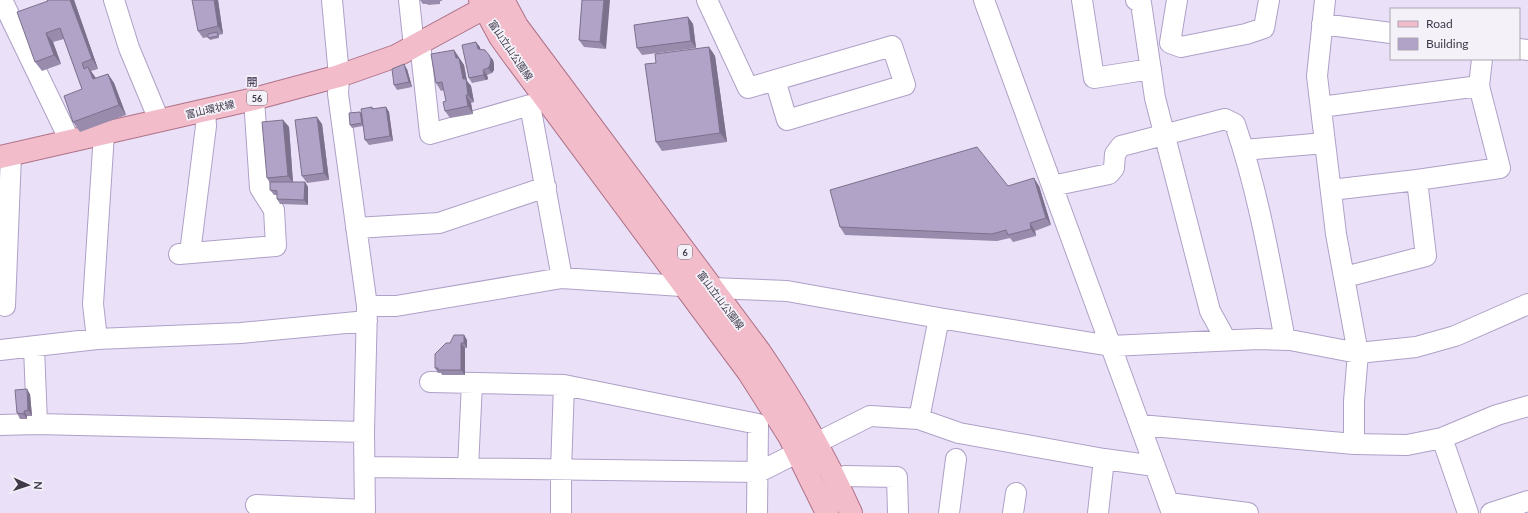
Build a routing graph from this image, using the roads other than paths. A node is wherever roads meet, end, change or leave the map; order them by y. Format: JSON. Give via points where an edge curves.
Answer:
{"nodes":[{"id":1,"x":114,"y":0,"type":"edge"},
{"id":2,"x":332,"y":0,"type":"edge"},
{"id":3,"x":409,"y":0,"type":"edge"},
{"id":4,"x":708,"y":0,"type":"edge"},
{"id":5,"x":984,"y":0,"type":"edge"},
{"id":6,"x":1082,"y":0,"type":"edge"},
{"id":7,"x":1136,"y":0,"type":"edge"},
{"id":8,"x":1177,"y":0,"type":"edge"},
{"id":9,"x":1269,"y":0,"type":"edge"},
{"id":10,"x":1325,"y":0,"type":"edge"},
{"id":11,"x":492,"y":2,"type":"edge"},
{"id":12,"x":3,"y":9,"type":"edge"},
{"id":13,"x":1322,"y":24,"type":"junction"},
{"id":14,"x":1390,"y":33,"type":"edge"},
{"id":15,"x":417,"y":45,"type":"junction"},
{"id":16,"x":1482,"y":60,"type":"edge"},
{"id":17,"x":1151,"y":69,"type":"junction"},
{"id":18,"x":340,"y":76,"type":"junction"},
{"id":19,"x":775,"y":80,"type":"junction"},
{"id":20,"x":1479,"y":86,"type":"junction"},
{"id":21,"x":254,"y":99,"type":"junction"},
{"id":22,"x":1321,"y":107,"type":"junction"},
{"id":23,"x":205,"y":110,"type":"junction"},
{"id":24,"x":159,"y":120,"type":"junction"},
{"id":25,"x":104,"y":133,"type":"junction"},
{"id":26,"x":1165,"y":135,"type":"junction"},
{"id":27,"x":70,"y":141,"type":"junction"},
{"id":28,"x":1324,"y":143,"type":"junction"},
{"id":29,"x":1244,"y":150,"type":"junction"},
{"id":30,"x":5,"y":156,"type":"edge"},
{"id":31,"x":1417,"y":180,"type":"junction"},
{"id":32,"x":1052,"y":186,"type":"junction"},
{"id":33,"x":546,"y":187,"type":"junction"},
{"id":34,"x":1331,"y":190,"type":"junction"},
{"id":35,"x":356,"y":228,"type":"junction"},
{"id":36,"x":1345,"y":276,"type":"junction"},
{"id":37,"x":562,"y":278,"type":"junction"},
{"id":38,"x":685,"y":286,"type":"junction"},
{"id":39,"x":711,"y":288,"type":"junction"},
{"id":40,"x":1528,"y":304,"type":"edge"},
{"id":41,"x":5,"y":306,"type":"dead end"},
{"id":42,"x":367,"y":313,"type":"junction"},
{"id":43,"x":938,"y":318,"type":"junction"},
{"id":44,"x":96,"y":339,"type":"junction"},
{"id":45,"x":1226,"y":340,"type":"junction"},
{"id":46,"x":1285,"y":340,"type":"junction"},
{"id":47,"x":1111,"y":346,"type":"junction"},
{"id":48,"x":34,"y":347,"type":"junction"},
{"id":49,"x":0,"y":350,"type":"edge"},
{"id":50,"x":1358,"y":354,"type":"junction"},
{"id":51,"x":430,"y":382,"type":"dead end"},
{"id":52,"x":472,"y":383,"type":"junction"},
{"id":53,"x":564,"y":385,"type":"junction"},
{"id":54,"x":1528,"y":406,"type":"edge"},
{"id":55,"x":919,"y":419,"type":"junction"},
{"id":56,"x":0,"y":422,"type":"edge"},
{"id":57,"x":37,"y":424,"type":"junction"},
{"id":58,"x":1140,"y":425,"type":"junction"},
{"id":59,"x":364,"y":432,"type":"junction"},
{"id":60,"x":1442,"y":438,"type":"junction"},
{"id":61,"x":818,"y":444,"type":"junction"},
{"id":62,"x":1354,"y":444,"type":"junction"},
{"id":63,"x":798,"y":453,"type":"junction"},
{"id":64,"x":956,"y":459,"type":"dead end"},
{"id":65,"x":1104,"y":459,"type":"junction"},
{"id":66,"x":1155,"y":466,"type":"junction"},
{"id":67,"x":364,"y":467,"type":"junction"},
{"id":68,"x":468,"y":468,"type":"junction"},
{"id":69,"x":560,"y":470,"type":"junction"},
{"id":70,"x":758,"y":472,"type":"junction"},
{"id":71,"x":836,"y":480,"type":"junction"},
{"id":72,"x":1016,"y":493,"type":"dead end"},
{"id":73,"x":1528,"y":501,"type":"edge"},
{"id":74,"x":256,"y":505,"type":"dead end"},
{"id":75,"x":1170,"y":508,"type":"edge"},
{"id":76,"x":365,"y":511,"type":"edge"},
{"id":77,"x":561,"y":513,"type":"edge"},
{"id":78,"x":757,"y":513,"type":"edge"},
{"id":79,"x":828,"y":513,"type":"edge"},
{"id":80,"x":851,"y":513,"type":"edge"},
{"id":81,"x":898,"y":513,"type":"edge"},
{"id":82,"x":949,"y":513,"type":"edge"},
{"id":83,"x":1013,"y":513,"type":"edge"},
{"id":84,"x":1098,"y":513,"type":"edge"},
{"id":85,"x":1248,"y":513,"type":"edge"},
{"id":86,"x":1468,"y":513,"type":"edge"},
{"id":87,"x":1491,"y":513,"type":"edge"}],
"edges":[{"from":1,"to":24,"type":"street","via":[[129,48]]},
{"from":2,"to":18,"type":"street"},
{"from":3,"to":15,"type":"street"},
{"from":4,"to":19,"type":"street","via":[[748,88]]},
{"from":5,"to":32,"type":"street"},
{"from":6,"to":17,"type":"street","via":[[1094,78]]},
{"from":7,"to":17,"type":"street","via":[[1141,3]]},
{"from":8,"to":9,"type":"street","via":[[1170,43],[1181,47],[1264,28]]},
{"from":10,"to":13,"type":"street"},
{"from":11,"to":15,"type":"main road","name":"富山環状線","number":"56"},
{"from":11,"to":38,"type":"main road","name":"富山立山公園線","number":"6","via":[[510,52]]},
{"from":11,"to":39,"type":"main road","name":"富山立山公園線","number":"6","via":[[517,26]]},
{"from":12,"to":27,"type":"street"},
{"from":13,"to":14,"type":"street"},
{"from":13,"to":22,"type":"street","via":[[1317,76]]},
{"from":15,"to":18,"type":"main road","name":"富山環状線","number":"56","via":[[396,56]]},
{"from":15,"to":33,"type":"street","via":[[430,134],[530,104]]},
{"from":16,"to":20,"type":"street"},
{"from":17,"to":26,"type":"street","via":[[1155,98]]},
{"from":18,"to":21,"type":"main road","name":"富山環状線","number":"56"},
{"from":18,"to":35,"type":"street","via":[[338,94]]},
{"from":19,"to":19,"type":"street","via":[[892,46],[904,86],[787,120]]},
{"from":20,"to":22,"type":"street"},
{"from":20,"to":31,"type":"street","via":[[1500,168]]},
{"from":21,"to":23,"type":"main road","name":"富山環状線","number":"56"},
{"from":21,"to":23,"type":"street","via":[[260,188],[274,210],[276,246],[185,254],[206,126]]},
{"from":22,"to":28,"type":"street"},
{"from":23,"to":24,"type":"main road","name":"富山環状線","number":"56"},
{"from":24,"to":25,"type":"main road","name":"富山環状線","number":"56"},
{"from":25,"to":27,"type":"main road","name":"富山環状線","number":"56"},
{"from":25,"to":44,"type":"street","via":[[93,304]]},
{"from":26,"to":29,"type":"street","via":[[1225,119],[1235,124]]},
{"from":26,"to":32,"type":"street","via":[[1121,146],[1115,154],[1114,168],[1109,174]]},
{"from":26,"to":45,"type":"street","via":[[1210,311]]},
{"from":27,"to":30,"type":"main road","name":"富山環状線","number":"56"},
{"from":28,"to":29,"type":"street"},
{"from":28,"to":34,"type":"street"},
{"from":29,"to":46,"type":"street","via":[[1263,227]]},
{"from":30,"to":41,"type":"street"},
{"from":31,"to":34,"type":"street"},
{"from":31,"to":36,"type":"street","via":[[1426,256]]},
{"from":32,"to":47,"type":"street"},
{"from":33,"to":35,"type":"street","via":[[439,223]]},
{"from":33,"to":37,"type":"street"},
{"from":34,"to":36,"type":"street","via":[[1336,234]]},
{"from":35,"to":42,"type":"street"},
{"from":36,"to":50,"type":"street"},
{"from":37,"to":38,"type":"street"},
{"from":37,"to":42,"type":"street"},
{"from":38,"to":39,"type":"street"},
{"from":38,"to":63,"type":"main road","name":"富山立山公園線","number":"6","via":[[749,373]]},
{"from":39,"to":43,"type":"street","via":[[787,291]]},
{"from":39,"to":61,"type":"main road","name":"富山立山公園線","number":"6","via":[[782,384]]},
{"from":40,"to":50,"type":"street","via":[[1455,336],[1416,347]]},
{"from":42,"to":44,"type":"street","via":[[241,333]]},
{"from":42,"to":59,"type":"street"},
{"from":43,"to":47,"type":"street"},
{"from":43,"to":55,"type":"street"},
{"from":44,"to":48,"type":"street"},
{"from":45,"to":46,"type":"street"},
{"from":45,"to":47,"type":"street"},
{"from":46,"to":50,"type":"street"},
{"from":47,"to":58,"type":"street"},
{"from":48,"to":49,"type":"street"},
{"from":48,"to":57,"type":"street"},
{"from":50,"to":62,"type":"street"},
{"from":51,"to":52,"type":"street"},
{"from":52,"to":53,"type":"street"},
{"from":52,"to":68,"type":"street"},
{"from":53,"to":69,"type":"street"},
{"from":53,"to":70,"type":"street","via":[[758,424]]},
{"from":54,"to":60,"type":"street","via":[[1497,415]]},
{"from":55,"to":61,"type":"street","via":[[870,416]]},
{"from":55,"to":65,"type":"street","via":[[959,432]]},
{"from":56,"to":57,"type":"street"},
{"from":57,"to":59,"type":"street"},
{"from":58,"to":62,"type":"street"},
{"from":58,"to":66,"type":"street"},
{"from":59,"to":67,"type":"street"},
{"from":60,"to":62,"type":"street","via":[[1407,445]]},
{"from":60,"to":86,"type":"street"},
{"from":61,"to":63,"type":"street"},
{"from":61,"to":71,"type":"main road","name":"富山立山公園線","number":"6"},
{"from":63,"to":70,"type":"street"},
{"from":63,"to":79,"type":"main road","name":"富山立山公園線","number":"6"},
{"from":64,"to":82,"type":"street"},
{"from":65,"to":66,"type":"street"},
{"from":65,"to":84,"type":"street"},
{"from":66,"to":75,"type":"street"},
{"from":67,"to":68,"type":"street"},
{"from":67,"to":76,"type":"street"},
{"from":68,"to":69,"type":"street"},
{"from":69,"to":70,"type":"street"},
{"from":69,"to":77,"type":"street"},
{"from":70,"to":78,"type":"street"},
{"from":71,"to":80,"type":"main road","name":"富山立山公園線","number":"6"},
{"from":71,"to":81,"type":"street","via":[[845,476],[897,477]]},
{"from":72,"to":83,"type":"street"},
{"from":73,"to":87,"type":"street"},
{"from":74,"to":76,"type":"street"},
{"from":75,"to":85,"type":"street"}]}
